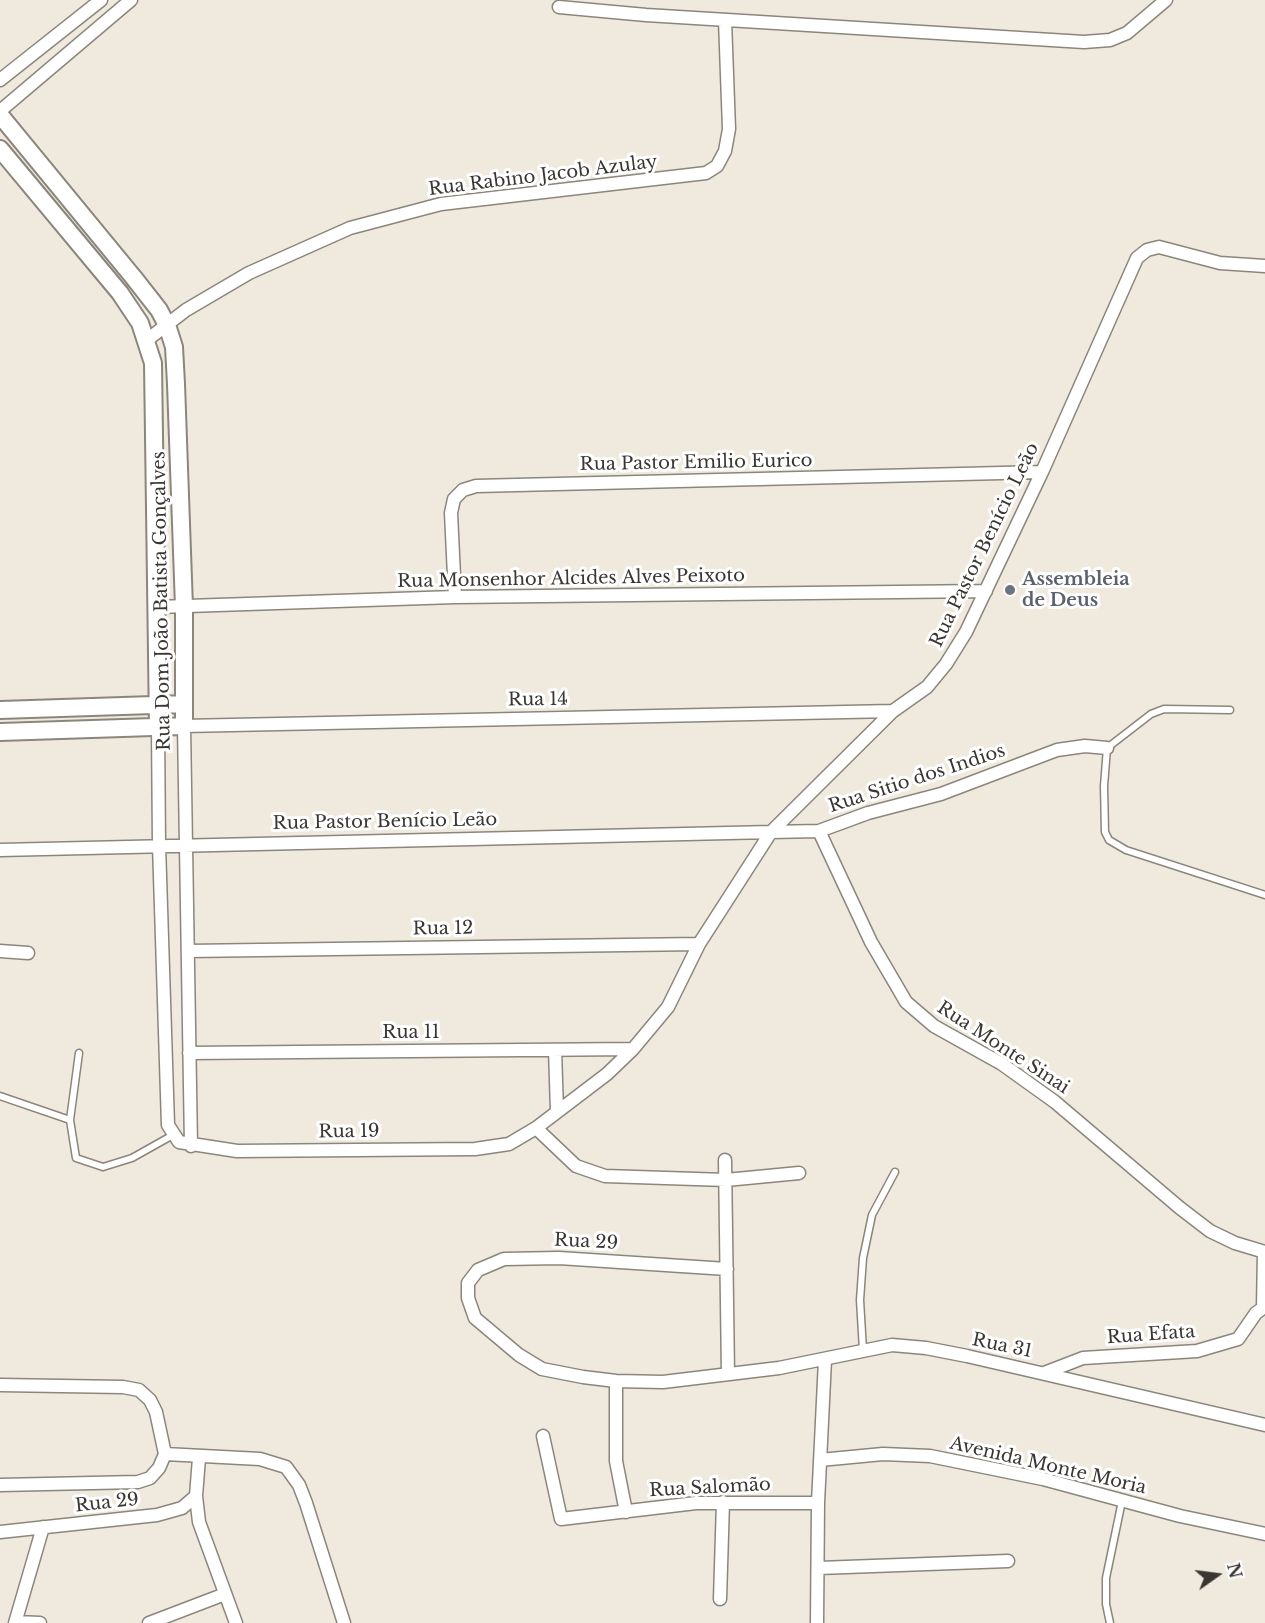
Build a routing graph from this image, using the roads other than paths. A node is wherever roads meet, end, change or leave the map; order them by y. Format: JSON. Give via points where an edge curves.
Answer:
{"nodes":[{"id":1,"x":101,"y":0,"type":"edge"},
{"id":2,"x":131,"y":0,"type":"edge"},
{"id":3,"x":1166,"y":0,"type":"edge"},
{"id":4,"x":559,"y":7,"type":"dead end"},
{"id":5,"x":725,"y":20,"type":"junction"},
{"id":6,"x":0,"y":80,"type":"edge"},
{"id":7,"x":0,"y":113,"type":"edge"},
{"id":8,"x":0,"y":149,"type":"edge"},
{"id":9,"x":1265,"y":266,"type":"edge"},
{"id":10,"x":167,"y":325,"type":"junction"},
{"id":11,"x":147,"y":340,"type":"junction"},
{"id":12,"x":1042,"y":472,"type":"junction"},
{"id":13,"x":986,"y":591,"type":"junction"},
{"id":14,"x":455,"y":597,"type":"junction"},
{"id":15,"x":158,"y":607,"type":"junction"},
{"id":16,"x":184,"y":607,"type":"junction"},
{"id":17,"x":184,"y":704,"type":"junction"},
{"id":18,"x":158,"y":705,"type":"junction"},
{"id":19,"x":0,"y":710,"type":"edge"},
{"id":20,"x":1230,"y":710,"type":"dead end"},
{"id":21,"x":893,"y":711,"type":"junction"},
{"id":22,"x":184,"y":726,"type":"junction"},
{"id":23,"x":159,"y":727,"type":"junction"},
{"id":24,"x":0,"y":732,"type":"edge"},
{"id":25,"x":1107,"y":748,"type":"junction"},
{"id":26,"x":819,"y":831,"type":"junction"},
{"id":27,"x":771,"y":832,"type":"junction"},
{"id":28,"x":159,"y":844,"type":"junction"},
{"id":29,"x":186,"y":845,"type":"junction"},
{"id":30,"x":0,"y":850,"type":"edge"},
{"id":31,"x":1265,"y":895,"type":"edge"},
{"id":32,"x":699,"y":944,"type":"junction"},
{"id":33,"x":0,"y":951,"type":"edge"},
{"id":34,"x":188,"y":951,"type":"junction"},
{"id":35,"x":28,"y":953,"type":"dead end"},
{"id":36,"x":633,"y":1049,"type":"junction"},
{"id":37,"x":555,"y":1050,"type":"junction"},
{"id":38,"x":79,"y":1053,"type":"dead end"},
{"id":39,"x":189,"y":1053,"type":"junction"},
{"id":40,"x":0,"y":1096,"type":"edge"},
{"id":41,"x":557,"y":1111,"type":"junction"},
{"id":42,"x":70,"y":1120,"type":"junction"},
{"id":43,"x":536,"y":1128,"type":"junction"},
{"id":44,"x":519,"y":1138,"type":"joint"},
{"id":45,"x":181,"y":1141,"type":"junction"},
{"id":46,"x":725,"y":1160,"type":"dead end"},
{"id":47,"x":895,"y":1172,"type":"dead end"},
{"id":48,"x":799,"y":1173,"type":"dead end"},
{"id":49,"x":726,"y":1180,"type":"junction"},
{"id":50,"x":1265,"y":1252,"type":"edge"},
{"id":51,"x":727,"y":1269,"type":"junction"},
{"id":52,"x":1264,"y":1308,"type":"edge"},
{"id":53,"x":863,"y":1350,"type":"junction"},
{"id":54,"x":825,"y":1360,"type":"junction"},
{"id":55,"x":542,"y":1369,"type":"joint"},
{"id":56,"x":1044,"y":1373,"type":"junction"},
{"id":57,"x":728,"y":1374,"type":"junction"},
{"id":58,"x":616,"y":1382,"type":"junction"},
{"id":59,"x":0,"y":1385,"type":"edge"},
{"id":60,"x":1265,"y":1425,"type":"edge"},
{"id":61,"x":543,"y":1437,"type":"dead end"},
{"id":62,"x":165,"y":1454,"type":"junction"},
{"id":63,"x":199,"y":1458,"type":"junction"},
{"id":64,"x":820,"y":1460,"type":"junction"},
{"id":65,"x":0,"y":1485,"type":"edge"},
{"id":66,"x":196,"y":1496,"type":"junction"},
{"id":67,"x":1122,"y":1501,"type":"junction"},
{"id":68,"x":723,"y":1502,"type":"junction"},
{"id":69,"x":818,"y":1503,"type":"junction"},
{"id":70,"x":626,"y":1512,"type":"junction"},
{"id":71,"x":43,"y":1527,"type":"junction"},
{"id":72,"x":0,"y":1532,"type":"edge"},
{"id":73,"x":1265,"y":1534,"type":"edge"},
{"id":74,"x":1008,"y":1561,"type":"dead end"},
{"id":75,"x":819,"y":1568,"type":"junction"},
{"id":76,"x":225,"y":1594,"type":"junction"},
{"id":77,"x":720,"y":1599,"type":"dead end"},
{"id":78,"x":15,"y":1622,"type":"edge"},
{"id":79,"x":40,"y":1623,"type":"edge"},
{"id":80,"x":148,"y":1623,"type":"edge"},
{"id":81,"x":236,"y":1623,"type":"edge"},
{"id":82,"x":344,"y":1623,"type":"edge"},
{"id":83,"x":817,"y":1623,"type":"edge"},
{"id":84,"x":1110,"y":1623,"type":"edge"}],
"edges":[{"from":1,"to":6,"type":"street"},
{"from":2,"to":7,"type":"street"},
{"from":3,"to":5,"type":"street","via":[[1127,33],[1110,40],[1084,42]]},
{"from":4,"to":5,"type":"street"},
{"from":5,"to":10,"type":"street","name":"Rua Rabino Jacob Azulay","via":[[729,129],[725,151],[717,166],[706,173],[441,204],[350,228],[249,273]]},
{"from":7,"to":10,"type":"street","name":"Rua Dom João Batista Gonçalves"},
{"from":8,"to":11,"type":"street","name":"Rua Dom João Batista Gonçalves","via":[[120,292]]},
{"from":9,"to":12,"type":"street","name":"Rua Pastor Benício Leão","via":[[1220,263],[1155,247],[1137,258]]},
{"from":10,"to":11,"type":"street","name":"Rua Rabino Jacob Azulay"},
{"from":10,"to":16,"type":"street","name":"Rua Dom João Batista Gonçalves","via":[[174,347]]},
{"from":11,"to":15,"type":"street","name":"Rua Dom João Batista Gonçalves","via":[[155,390]]},
{"from":12,"to":13,"type":"street","name":"Rua Pastor Benício Leão"},
{"from":12,"to":14,"type":"street","name":"Rua Pastor Emilio Eurico","via":[[476,486],[463,490],[454,499],[451,513]]},
{"from":13,"to":14,"type":"street","name":"Rua Monsenhor Alcides Alves Peixoto"},
{"from":13,"to":21,"type":"street","name":"Rua Pastor Benício Leão","via":[[946,664],[927,687]]},
{"from":14,"to":16,"type":"street","name":"Rua Monsenhor Alcides Alves Peixoto"},
{"from":15,"to":16,"type":"street","name":"Rua Monsenhor Alcides Alves Peixoto"},
{"from":15,"to":18,"type":"street","name":"Rua Dom João Batista Gonçalves"},
{"from":16,"to":17,"type":"street","name":"Rua Dom João Batista Gonçalves"},
{"from":17,"to":18,"type":"street"},
{"from":17,"to":22,"type":"street","name":"Rua Dom João Batista Gonçalves"},
{"from":18,"to":19,"type":"street"},
{"from":18,"to":23,"type":"street","name":"Rua Dom João Batista Gonçalves"},
{"from":20,"to":25,"type":"lane","via":[[1164,709],[1151,714]]},
{"from":21,"to":22,"type":"street","name":"Rua 14"},
{"from":21,"to":27,"type":"street","name":"Rua Pastor Benício Leão"},
{"from":22,"to":23,"type":"street"},
{"from":22,"to":29,"type":"street","name":"Rua Dom João Batista Gonçalves"},
{"from":23,"to":24,"type":"street"},
{"from":23,"to":28,"type":"street","name":"Rua Dom João Batista Gonçalves"},
{"from":25,"to":26,"type":"street","name":"Rua Sitio dos Indios","via":[[1057,750],[955,790],[868,813]]},
{"from":25,"to":31,"type":"lane","via":[[1104,820],[1109,840],[1126,850]]},
{"from":26,"to":27,"type":"street","name":"Rua Sitio dos Indios"},
{"from":26,"to":50,"type":"street","name":"Rua Monte Sinai","via":[[871,942],[906,1002],[934,1026],[1002,1064],[1055,1102],[1210,1230]]},
{"from":27,"to":29,"type":"street","name":"Rua Pastor Benício Leão"},
{"from":27,"to":32,"type":"street","name":"Rua Pastor Benício Leão"},
{"from":28,"to":29,"type":"street","name":"Rua Pastor Benício Leão"},
{"from":28,"to":30,"type":"street","name":"Rua Pastor Benício Leão"},
{"from":28,"to":45,"type":"street","name":"Rua Dom João Batista Gonçalves","via":[[166,1111],[168,1125]]},
{"from":29,"to":34,"type":"street","name":"Rua Dom João Batista Gonçalves"},
{"from":32,"to":34,"type":"street","name":"Rua 12"},
{"from":32,"to":36,"type":"street","name":"Rua Pastor Benício Leão","via":[[668,1007]]},
{"from":33,"to":35,"type":"street"},
{"from":34,"to":39,"type":"street","name":"Rua Dom João Batista Gonçalves"},
{"from":36,"to":37,"type":"street","name":"Rua 11"},
{"from":36,"to":41,"type":"street","name":"Rua Pastor Benício Leão"},
{"from":37,"to":39,"type":"street","name":"Rua 11"},
{"from":37,"to":41,"type":"street"},
{"from":38,"to":42,"type":"lane"},
{"from":39,"to":45,"type":"street","name":"Rua Dom João Batista Gonçalves"},
{"from":40,"to":42,"type":"lane"},
{"from":41,"to":43,"type":"street","name":"Rua Pastor Benício Leão"},
{"from":42,"to":45,"type":"lane","via":[[76,1158],[93,1166],[120,1163]]},
{"from":43,"to":44,"type":"street","name":"Rua Pastor Benício Leão"},
{"from":43,"to":49,"type":"street","via":[[576,1166],[588,1172],[621,1177]]},
{"from":44,"to":45,"type":"street","name":"Rua 19","via":[[496,1147],[475,1149],[237,1151]]},
{"from":46,"to":49,"type":"street"},
{"from":47,"to":53,"type":"lane","via":[[872,1215],[862,1258]]},
{"from":48,"to":49,"type":"street"},
{"from":49,"to":51,"type":"street"},
{"from":50,"to":52,"type":"street","name":"Rua Efata"},
{"from":51,"to":55,"type":"street","name":"Rua 29","via":[[559,1258],[504,1259],[478,1270],[468,1283],[475,1318]]},
{"from":51,"to":57,"type":"street"},
{"from":52,"to":56,"type":"street","name":"Rua Efata","via":[[1256,1312],[1238,1339],[1224,1344],[1174,1353],[1083,1358]]},
{"from":53,"to":54,"type":"street","name":"Rua 31"},
{"from":53,"to":56,"type":"street","name":"Rua 31","via":[[892,1345],[926,1348]]},
{"from":54,"to":57,"type":"street","name":"Rua 31"},
{"from":54,"to":64,"type":"street"},
{"from":55,"to":58,"type":"street","name":"Rua 31"},
{"from":56,"to":60,"type":"street","name":"Rua 31"},
{"from":57,"to":58,"type":"street","name":"Rua 31","via":[[663,1382]]},
{"from":58,"to":70,"type":"street","via":[[616,1461]]},
{"from":59,"to":62,"type":"street","via":[[139,1390],[150,1400],[162,1428]]},
{"from":61,"to":70,"type":"street","name":"Rua Salomão","via":[[561,1519]]},
{"from":62,"to":63,"type":"street"},
{"from":62,"to":65,"type":"street","via":[[150,1478],[138,1482]]},
{"from":63,"to":66,"type":"street"},
{"from":63,"to":82,"type":"street","via":[[260,1459],[286,1467],[306,1503]]},
{"from":64,"to":67,"type":"street","name":"Avenida Monte Moria","via":[[883,1454],[930,1456],[1043,1479]]},
{"from":64,"to":69,"type":"street"},
{"from":66,"to":71,"type":"street","name":"Rua 29","via":[[182,1508],[157,1515]]},
{"from":66,"to":76,"type":"street","via":[[204,1538]]},
{"from":67,"to":73,"type":"street","name":"Avenida Monte Moria"},
{"from":67,"to":84,"type":"lane","via":[[1106,1578]]},
{"from":68,"to":69,"type":"street","name":"Rua Salomão"},
{"from":68,"to":70,"type":"street","name":"Rua Salomão"},
{"from":68,"to":77,"type":"street"},
{"from":69,"to":75,"type":"street"},
{"from":71,"to":72,"type":"street","name":"Rua 29"},
{"from":71,"to":78,"type":"street"},
{"from":74,"to":75,"type":"street"},
{"from":75,"to":83,"type":"street"},
{"from":76,"to":80,"type":"street"},
{"from":76,"to":81,"type":"street"},
{"from":78,"to":79,"type":"street"}]}
